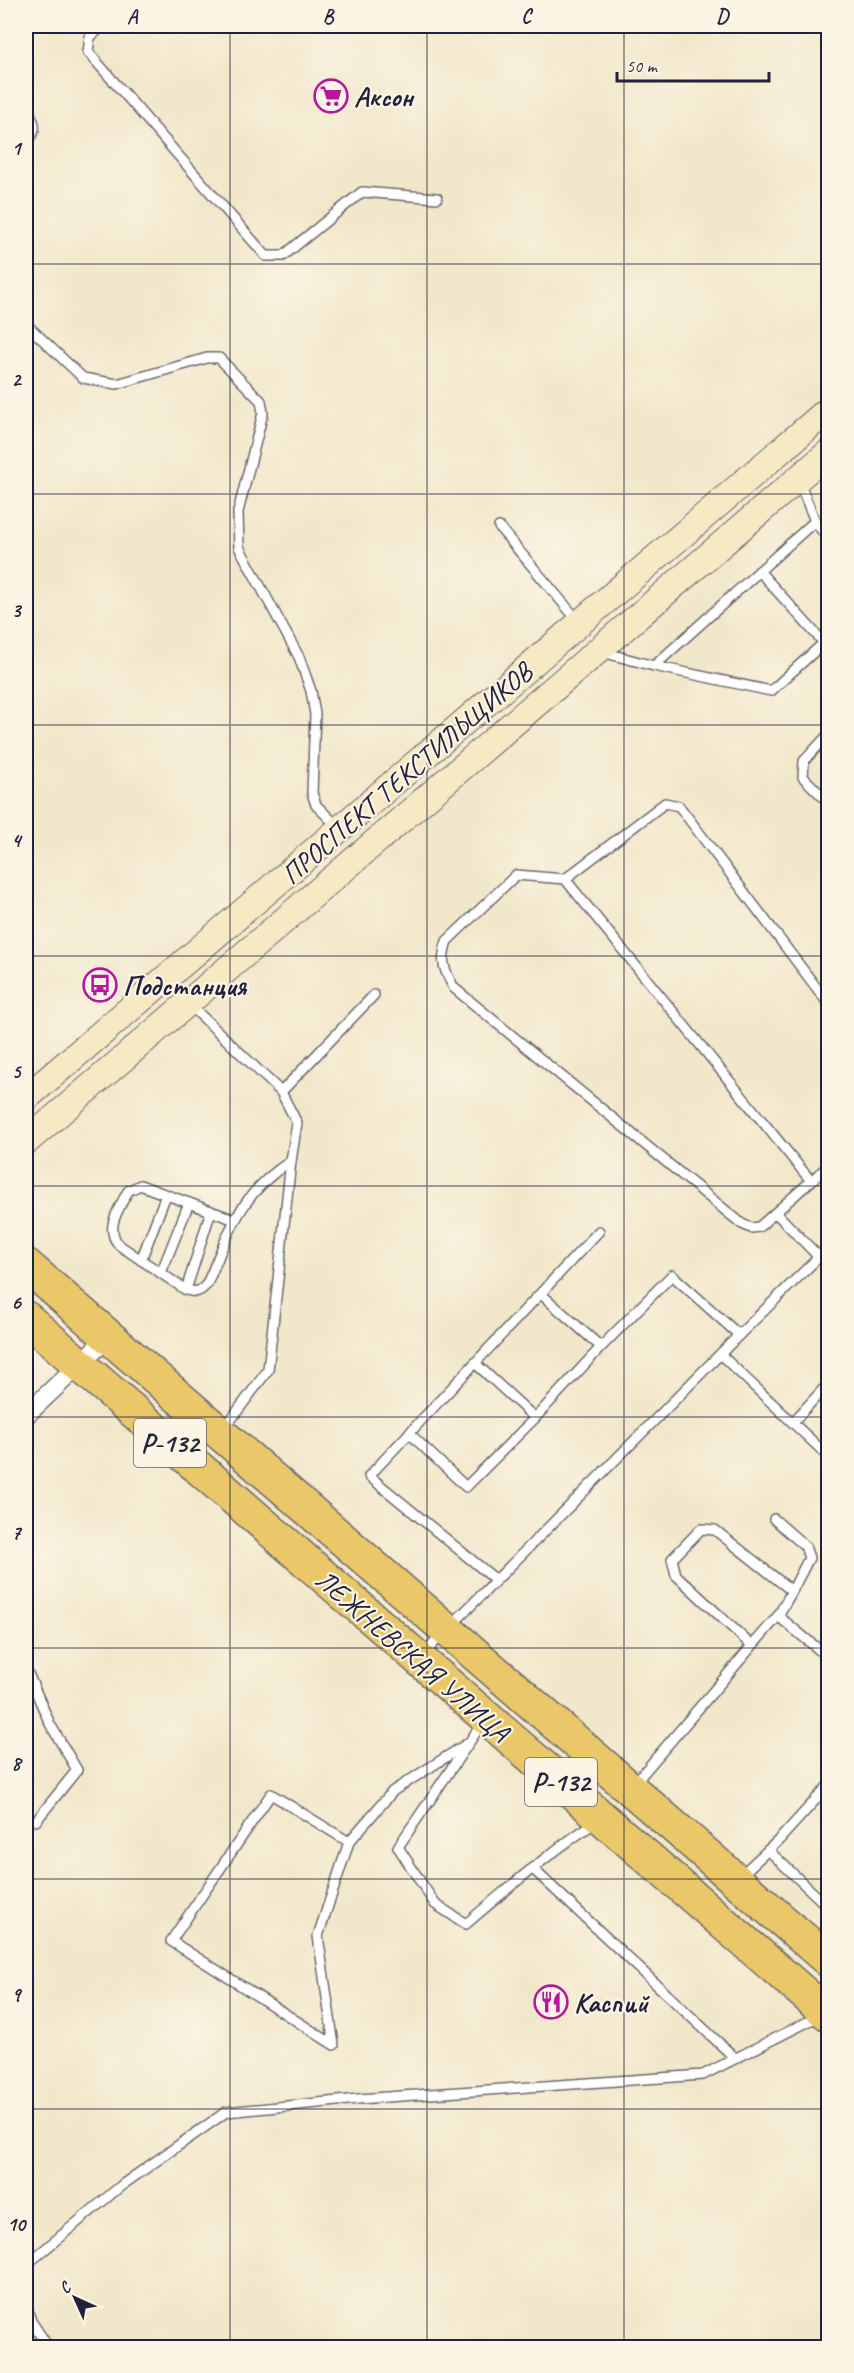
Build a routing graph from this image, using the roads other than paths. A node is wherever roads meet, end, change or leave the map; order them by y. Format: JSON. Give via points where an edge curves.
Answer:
{"nodes":[{"id":1,"x":103,"y":26,"type":"edge"},
{"id":2,"x":26,"y":107,"type":"edge"},
{"id":3,"x":26,"y":143,"type":"edge"},
{"id":4,"x":436,"y":198,"type":"dead end"},
{"id":5,"x":26,"y":324,"type":"edge"},
{"id":6,"x":828,"y":410,"type":"edge"},
{"id":7,"x":828,"y":453,"type":"edge"},
{"id":8,"x":797,"y":479,"type":"junction"},
{"id":9,"x":815,"y":521,"type":"junction"},
{"id":10,"x":499,"y":527,"type":"dead end"},
{"id":11,"x":828,"y":539,"type":"edge"},
{"id":12,"x":759,"y":571,"type":"junction"},
{"id":13,"x":580,"y":624,"type":"junction"},
{"id":14,"x":826,"y":641,"type":"edge"},
{"id":15,"x":597,"y":651,"type":"junction"},
{"id":16,"x":654,"y":666,"type":"junction"},
{"id":17,"x":828,"y":735,"type":"edge"},
{"id":18,"x":828,"y":802,"type":"edge"},
{"id":19,"x":339,"y":828,"type":"junction"},
{"id":20,"x":565,"y":879,"type":"junction"},
{"id":21,"x":374,"y":995,"type":"dead end"},
{"id":22,"x":188,"y":1002,"type":"junction"},
{"id":23,"x":828,"y":1003,"type":"edge"},
{"id":24,"x":281,"y":1092,"type":"junction"},
{"id":25,"x":26,"y":1098,"type":"edge"},
{"id":26,"x":26,"y":1142,"type":"edge"},
{"id":27,"x":291,"y":1161,"type":"junction"},
{"id":28,"x":828,"y":1166,"type":"edge"},
{"id":29,"x":812,"y":1181,"type":"junction"},
{"id":30,"x":166,"y":1195,"type":"junction"},
{"id":31,"x":189,"y":1203,"type":"junction"},
{"id":32,"x":212,"y":1211,"type":"junction"},
{"id":33,"x":776,"y":1214,"type":"junction"},
{"id":34,"x":235,"y":1220,"type":"junction"},
{"id":35,"x":599,"y":1231,"type":"dead end"},
{"id":36,"x":828,"y":1248,"type":"edge"},
{"id":37,"x":819,"y":1257,"type":"junction"},
{"id":38,"x":141,"y":1260,"type":"junction"},
{"id":39,"x":26,"y":1265,"type":"edge"},
{"id":40,"x":161,"y":1273,"type":"junction"},
{"id":41,"x":186,"y":1290,"type":"junction"},
{"id":42,"x":541,"y":1294,"type":"junction"},
{"id":43,"x":26,"y":1318,"type":"edge"},
{"id":44,"x":739,"y":1335,"type":"junction"},
{"id":45,"x":108,"y":1337,"type":"junction"},
{"id":46,"x":601,"y":1347,"type":"junction"},
{"id":47,"x":721,"y":1355,"type":"junction"},
{"id":48,"x":476,"y":1364,"type":"junction"},
{"id":49,"x":81,"y":1365,"type":"junction"},
{"id":50,"x":828,"y":1384,"type":"edge"},
{"id":51,"x":26,"y":1415,"type":"edge"},
{"id":52,"x":535,"y":1418,"type":"junction"},
{"id":53,"x":793,"y":1422,"type":"junction"},
{"id":54,"x":221,"y":1433,"type":"junction"},
{"id":55,"x":409,"y":1434,"type":"junction"},
{"id":56,"x":828,"y":1456,"type":"edge"},
{"id":57,"x":774,"y":1519,"type":"dead end"},
{"id":58,"x":496,"y":1580,"type":"junction"},
{"id":59,"x":792,"y":1591,"type":"junction"},
{"id":60,"x":778,"y":1616,"type":"junction"},
{"id":61,"x":447,"y":1631,"type":"junction"},
{"id":62,"x":752,"y":1646,"type":"junction"},
{"id":63,"x":828,"y":1657,"type":"edge"},
{"id":64,"x":418,"y":1660,"type":"junction"},
{"id":65,"x":26,"y":1669,"type":"edge"},
{"id":66,"x":477,"y":1730,"type":"junction"},
{"id":67,"x":828,"y":1786,"type":"edge"},
{"id":68,"x":631,"y":1788,"type":"junction"},
{"id":69,"x":603,"y":1818,"type":"junction"},
{"id":70,"x":36,"y":1821,"type":"dead end"},
{"id":71,"x":349,"y":1842,"type":"junction"},
{"id":72,"x":768,"y":1850,"type":"junction"},
{"id":73,"x":532,"y":1868,"type":"junction"},
{"id":74,"x":736,"y":1880,"type":"junction"},
{"id":75,"x":828,"y":1907,"type":"edge"},
{"id":76,"x":828,"y":1960,"type":"edge"},
{"id":77,"x":828,"y":2013,"type":"edge"},
{"id":78,"x":735,"y":2058,"type":"junction"},
{"id":79,"x":26,"y":2265,"type":"edge"},
{"id":80,"x":26,"y":2305,"type":"edge"},
{"id":81,"x":49,"y":2348,"type":"edge"}],
"edges":[{"from":1,"to":4,"type":"lane","via":[[90,37],[88,52],[266,256],[283,256],[362,192]]},
{"from":2,"to":3,"type":"lane","via":[[35,123],[34,134]]},
{"from":5,"to":19,"type":"lane","via":[[82,378],[117,384],[219,358],[261,401],[263,413],[238,512],[239,547],[278,615],[311,690],[315,714],[312,793],[316,805]]},
{"from":6,"to":13,"type":"main road","name":"ПРОСПЕКТ ТЕКСТИЛЬЩИКОВ"},
{"from":7,"to":8,"type":"main road","name":"ПРОСПЕКТ ТЕКСТИЛЬЩИКОВ"},
{"from":8,"to":9,"type":"lane"},
{"from":8,"to":15,"type":"main road","name":"ПРОСПЕКТ ТЕКСТИЛЬЩИКОВ"},
{"from":9,"to":11,"type":"lane"},
{"from":9,"to":12,"type":"lane"},
{"from":10,"to":13,"type":"lane"},
{"from":12,"to":14,"type":"lane"},
{"from":12,"to":16,"type":"lane"},
{"from":13,"to":19,"type":"main road","name":"ПРОСПЕКТ ТЕКСТИЛЬЩИКОВ"},
{"from":14,"to":16,"type":"lane","via":[[771,691]]},
{"from":15,"to":16,"type":"lane"},
{"from":15,"to":22,"type":"main road","name":"ПРОСПЕКТ ТЕКСТИЛЬЩИКОВ"},
{"from":17,"to":18,"type":"lane","via":[[804,761],[803,777]]},
{"from":19,"to":25,"type":"main road","name":"ПРОСПЕКТ ТЕКСТИЛЬЩИКОВ"},
{"from":20,"to":23,"type":"lane","via":[[665,803],[679,806]]},
{"from":20,"to":29,"type":"lane"},
{"from":20,"to":33,"type":"lane","via":[[516,875],[447,941],[442,956],[454,988],[742,1224],[759,1227]]},
{"from":21,"to":24,"type":"lane"},
{"from":22,"to":24,"type":"lane"},
{"from":22,"to":26,"type":"main road","name":"ПРОСПЕКТ ТЕКСТИЛЬЩИКОВ"},
{"from":24,"to":27,"type":"lane","via":[[297,1123]]},
{"from":27,"to":34,"type":"lane","via":[[271,1173],[250,1195]]},
{"from":27,"to":54,"type":"lane","via":[[268,1370]]},
{"from":28,"to":29,"type":"lane"},
{"from":29,"to":33,"type":"lane"},
{"from":30,"to":31,"type":"lane"},
{"from":30,"to":38,"type":"lane"},
{"from":30,"to":38,"type":"lane","via":[[140,1185],[128,1191],[111,1226],[119,1245]]},
{"from":31,"to":32,"type":"lane"},
{"from":31,"to":40,"type":"lane"},
{"from":32,"to":34,"type":"lane"},
{"from":32,"to":41,"type":"lane"},
{"from":33,"to":37,"type":"lane"},
{"from":34,"to":41,"type":"lane","via":[[207,1284],[200,1291]]},
{"from":35,"to":42,"type":"lane"},
{"from":36,"to":37,"type":"lane"},
{"from":37,"to":44,"type":"lane"},
{"from":38,"to":40,"type":"lane"},
{"from":39,"to":45,"type":"highway","name":"ЛЕЖНЕВСКАЯ УЛИЦА","number":"Р-132"},
{"from":40,"to":41,"type":"lane"},
{"from":42,"to":46,"type":"lane"},
{"from":42,"to":48,"type":"lane"},
{"from":43,"to":49,"type":"highway","name":"ЛЕЖНЕВСКАЯ УЛИЦА","number":"Р-132"},
{"from":44,"to":46,"type":"lane","via":[[672,1275]]},
{"from":44,"to":47,"type":"lane"},
{"from":45,"to":49,"type":"street"},
{"from":45,"to":54,"type":"highway","name":"ЛЕЖНЕВСКАЯ УЛИЦА","number":"Р-132"},
{"from":46,"to":52,"type":"lane"},
{"from":47,"to":53,"type":"lane"},
{"from":47,"to":58,"type":"lane"},
{"from":48,"to":52,"type":"lane"},
{"from":48,"to":55,"type":"lane"},
{"from":49,"to":51,"type":"street"},
{"from":49,"to":64,"type":"highway","name":"ЛЕЖНЕВСКАЯ УЛИЦА","number":"Р-132"},
{"from":50,"to":53,"type":"lane"},
{"from":52,"to":55,"type":"lane","via":[[466,1487]]},
{"from":53,"to":56,"type":"lane"},
{"from":54,"to":61,"type":"highway","name":"ЛЕЖНЕВСКАЯ УЛИЦА","number":"Р-132"},
{"from":55,"to":58,"type":"lane","via":[[369,1476]]},
{"from":57,"to":59,"type":"lane","via":[[805,1546],[809,1558]]},
{"from":58,"to":61,"type":"lane"},
{"from":59,"to":60,"type":"lane"},
{"from":59,"to":62,"type":"lane","via":[[716,1530],[701,1529],[672,1558],[676,1575]]},
{"from":60,"to":62,"type":"lane"},
{"from":60,"to":63,"type":"lane"},
{"from":61,"to":64,"type":"lane"},
{"from":61,"to":68,"type":"highway","name":"ЛЕЖНЕВСКАЯ УЛИЦА","number":"Р-132"},
{"from":62,"to":68,"type":"lane"},
{"from":64,"to":66,"type":"highway","name":"ЛЕЖНЕВСКАЯ УЛИЦА","number":"Р-132"},
{"from":65,"to":70,"type":"lane","via":[[50,1724],[77,1770]]},
{"from":66,"to":69,"type":"highway","name":"ЛЕЖНЕВСКАЯ УЛИЦА","number":"Р-132"},
{"from":66,"to":71,"type":"lane","via":[[393,1791]]},
{"from":66,"to":73,"type":"lane","via":[[398,1847],[435,1904],[466,1924]]},
{"from":67,"to":72,"type":"lane"},
{"from":68,"to":74,"type":"highway","name":"ЛЕЖНЕВСКАЯ УЛИЦА","number":"Р-132"},
{"from":69,"to":73,"type":"lane"},
{"from":69,"to":77,"type":"highway","name":"ЛЕЖНЕВСКАЯ УЛИЦА","number":"Р-132"},
{"from":71,"to":71,"type":"lane","via":[[318,1936],[334,2044],[171,1941],[271,1794]]},
{"from":72,"to":74,"type":"lane"},
{"from":72,"to":75,"type":"lane"},
{"from":73,"to":78,"type":"lane"},
{"from":74,"to":76,"type":"highway","name":"ЛЕЖНЕВСКАЯ УЛИЦА","number":"Р-132"},
{"from":77,"to":78,"type":"lane"},
{"from":78,"to":79,"type":"lane","via":[[703,2075],[358,2098],[226,2112],[122,2184]]},
{"from":80,"to":81,"type":"lane","via":[[31,2321]]}]}
